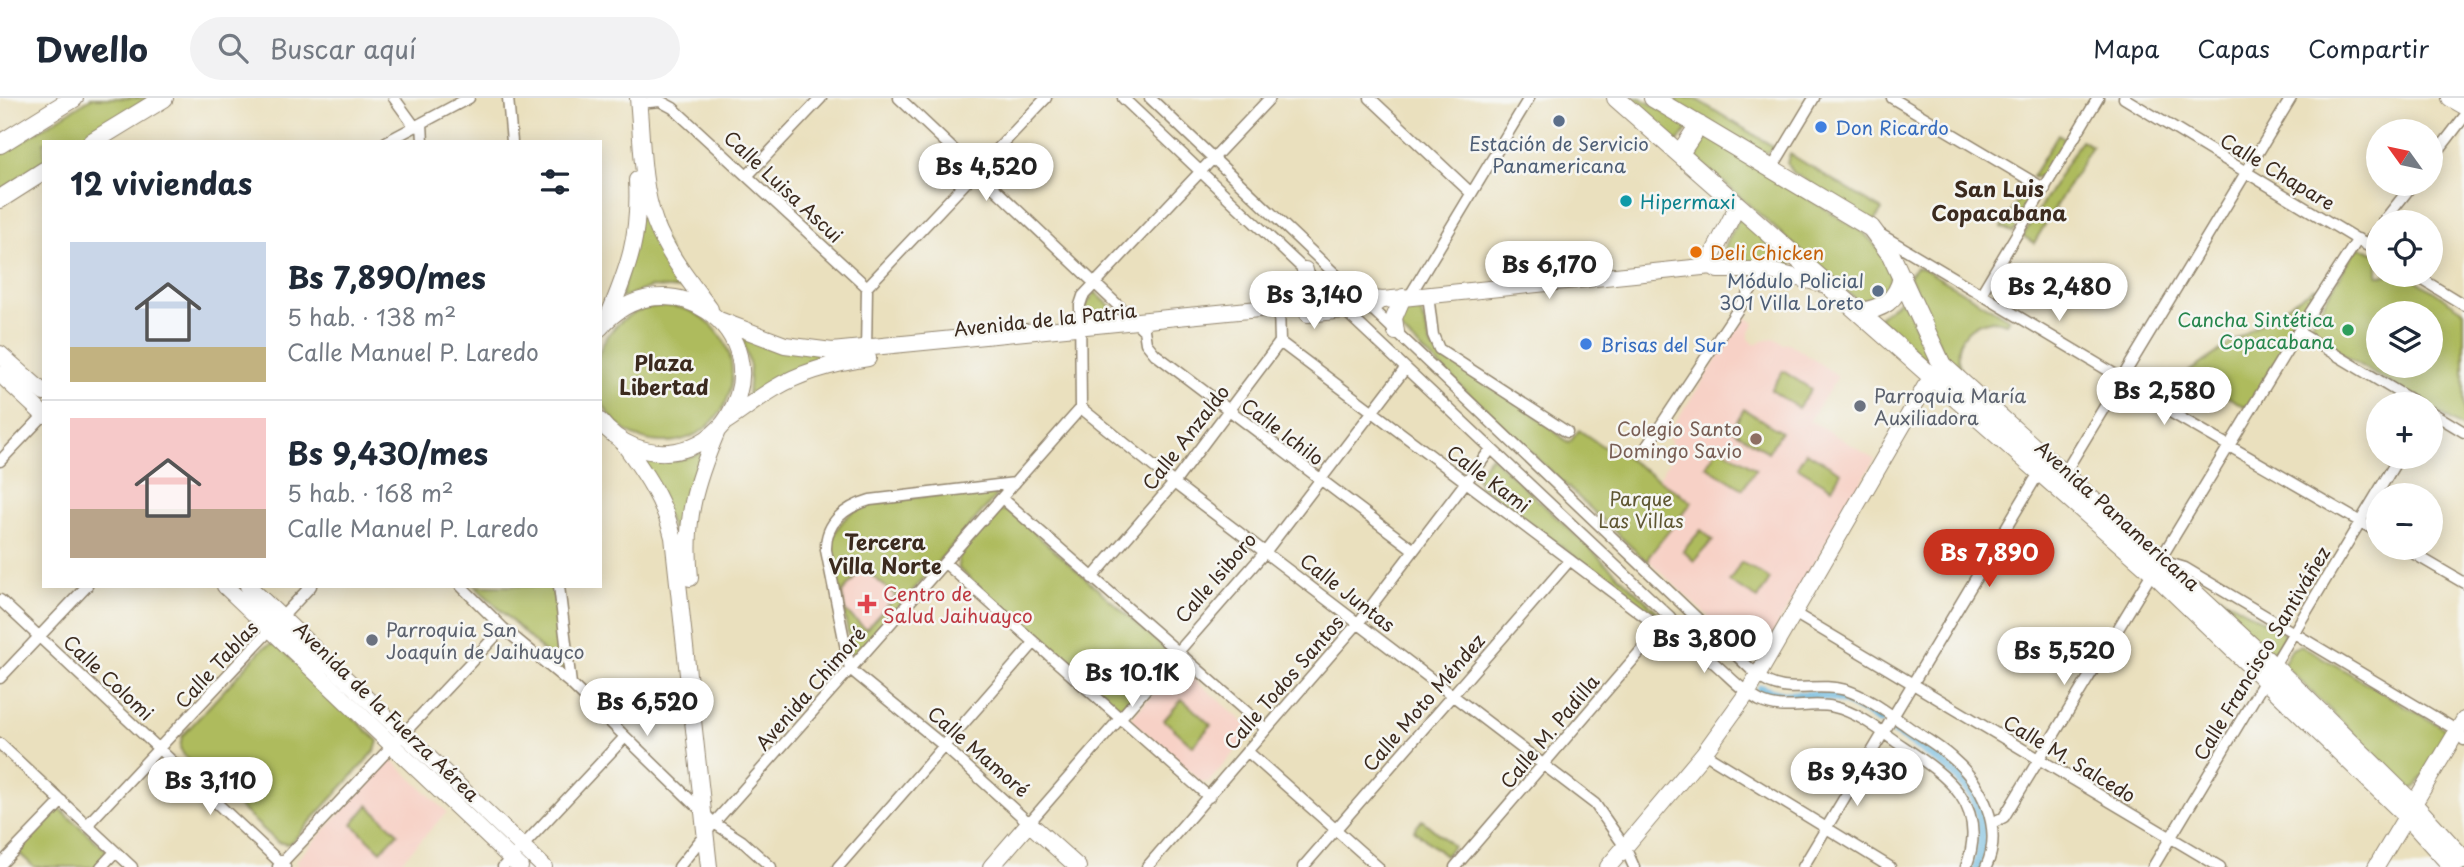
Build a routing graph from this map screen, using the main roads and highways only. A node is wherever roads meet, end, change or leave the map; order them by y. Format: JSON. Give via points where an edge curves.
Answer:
{"nodes":[{"id":1,"x":164,"y":98,"type":"edge"},
{"id":2,"x":1616,"y":98,"type":"edge"},
{"id":3,"x":1653,"y":98,"type":"edge"},
{"id":4,"x":2450,"y":98,"type":"edge"},
{"id":5,"x":635,"y":100,"type":"edge"},
{"id":6,"x":60,"y":101,"type":"edge"},
{"id":7,"x":2464,"y":106,"type":"edge"},
{"id":8,"x":1699,"y":125,"type":"junction"},
{"id":9,"x":95,"y":140,"type":"edge"},
{"id":10,"x":0,"y":144,"type":"edge"},
{"id":11,"x":1680,"y":153,"type":"junction"},
{"id":12,"x":42,"y":173,"type":"edge"},
{"id":13,"x":0,"y":199,"type":"edge"},
{"id":14,"x":1738,"y":205,"type":"junction"},
{"id":15,"x":1712,"y":266,"type":"junction"},
{"id":16,"x":1305,"y":270,"type":"road end"},
{"id":17,"x":1902,"y":277,"type":"junction"},
{"id":18,"x":1829,"y":285,"type":"junction"},
{"id":19,"x":1406,"y":297,"type":"junction"},
{"id":20,"x":1285,"y":310,"type":"junction"},
{"id":21,"x":1859,"y":312,"type":"junction"},
{"id":22,"x":717,"y":317,"type":"junction"},
{"id":23,"x":603,"y":324,"type":"edge"},
{"id":24,"x":1396,"y":332,"type":"road end"},
{"id":25,"x":0,"y":354,"type":"edge"},
{"id":26,"x":866,"y":354,"type":"junction"},
{"id":27,"x":1937,"y":372,"type":"junction"},
{"id":28,"x":0,"y":374,"type":"edge"},
{"id":29,"x":42,"y":391,"type":"edge"},
{"id":30,"x":42,"y":413,"type":"edge"},
{"id":31,"x":721,"y":426,"type":"junction"},
{"id":32,"x":607,"y":429,"type":"edge"},
{"id":33,"x":228,"y":588,"type":"edge"},
{"id":34,"x":249,"y":588,"type":"edge"},
{"id":35,"x":276,"y":624,"type":"junction"},
{"id":36,"x":2463,"y":734,"type":"edge"},
{"id":37,"x":2413,"y":814,"type":"junction"},
{"id":38,"x":708,"y":823,"type":"junction"},
{"id":39,"x":1029,"y":823,"type":"joint"},
{"id":40,"x":514,"y":859,"type":"edge"},
{"id":41,"x":2464,"y":860,"type":"edge"},
{"id":42,"x":544,"y":867,"type":"edge"},
{"id":43,"x":709,"y":867,"type":"edge"},
{"id":44,"x":719,"y":867,"type":"edge"},
{"id":45,"x":991,"y":867,"type":"edge"},
{"id":46,"x":1078,"y":867,"type":"edge"},
{"id":47,"x":1608,"y":867,"type":"edge"},
{"id":48,"x":2376,"y":867,"type":"edge"},
{"id":49,"x":2388,"y":867,"type":"edge"},
{"id":50,"x":2453,"y":867,"type":"edge"}],
"edges":[{"from":1,"to":9,"type":"main road"},
{"from":2,"to":11,"type":"main road","name":"Avenida Panamericana"},
{"from":3,"to":8,"type":"main road","name":"Avenida Panamericana"},
{"from":4,"to":7,"type":"main road"},
{"from":5,"to":22,"type":"main road","via":[[655,221],[677,263]]},
{"from":5,"to":23,"type":"main road","via":[[637,229],[627,270]]},
{"from":6,"to":10,"type":"main road"},
{"from":8,"to":11,"type":"main road"},
{"from":8,"to":17,"type":"main road","name":"Avenida Panamericana","via":[[1871,228]]},
{"from":11,"to":14,"type":"main road","name":"Avenida Panamericana"},
{"from":12,"to":13,"type":"main road"},
{"from":14,"to":15,"type":"main road","via":[[1712,256]]},
{"from":14,"to":18,"type":"main road","name":"Avenida Panamericana"},
{"from":15,"to":18,"type":"main road","name":"Avenida de la Patria","via":[[1718,270],[1764,270]]},
{"from":15,"to":19,"type":"main road","name":"Avenida de la Patria"},
{"from":16,"to":20,"type":"main road","via":[[1306,285]]},
{"from":17,"to":21,"type":"main road","via":[[1883,307]]},
{"from":17,"to":27,"type":"main road","name":"Avenida Panamericana"},
{"from":18,"to":21,"type":"main road","name":"Avenida Panamericana"},
{"from":19,"to":20,"type":"main road","name":"Avenida de la Patria"},
{"from":19,"to":24,"type":"main road","via":[[1394,318]]},
{"from":20,"to":26,"type":"main road","name":"Avenida de la Patria"},
{"from":21,"to":27,"type":"main road","name":"Avenida Panamericana"},
{"from":22,"to":23,"type":"main road","name":"Avenida de la Patria","via":[[700,305],[667,296],[634,302]]},
{"from":22,"to":26,"type":"main road","name":"Avenida de la Patria","via":[[785,345]]},
{"from":22,"to":31,"type":"main road","via":[[735,343],[741,376],[739,392]]},
{"from":25,"to":29,"type":"main road"},
{"from":26,"to":31,"type":"main road","name":"Avenida de la Patria","via":[[796,377]]},
{"from":27,"to":37,"type":"main road","name":"Avenida Panamericana","via":[[2155,566]]},
{"from":27,"to":47,"type":"main road","via":[[1748,692]]},
{"from":28,"to":30,"type":"main road"},
{"from":31,"to":32,"type":"main road","name":"Avenida de la Patria","via":[[696,445],[670,452],[645,450]]},
{"from":31,"to":38,"type":"main road","via":[[694,492],[687,539]]},
{"from":32,"to":38,"type":"main road","via":[[658,494],[668,515]]},
{"from":33,"to":35,"type":"main road","name":"Avenida de la Fuerza Aérea"},
{"from":34,"to":35,"type":"main road","name":"Avenida de la Fuerza Aérea"},
{"from":35,"to":40,"type":"main road","name":"Avenida de la Fuerza Aérea","via":[[398,739]]},
{"from":36,"to":37,"type":"main road"},
{"from":37,"to":41,"type":"main road","name":"Avenida Panamericana"},
{"from":37,"to":48,"type":"main road"},
{"from":37,"to":49,"type":"main road"},
{"from":37,"to":50,"type":"main road","name":"Avenida Panamericana"},
{"from":38,"to":43,"type":"main road"},
{"from":38,"to":44,"type":"main road"},
{"from":39,"to":45,"type":"main road","name":"Calle Isiboro"},
{"from":39,"to":46,"type":"main road","name":"Calle Mamoré"},
{"from":40,"to":42,"type":"main road","name":"Avenida de la Fuerza Aérea"}]}
